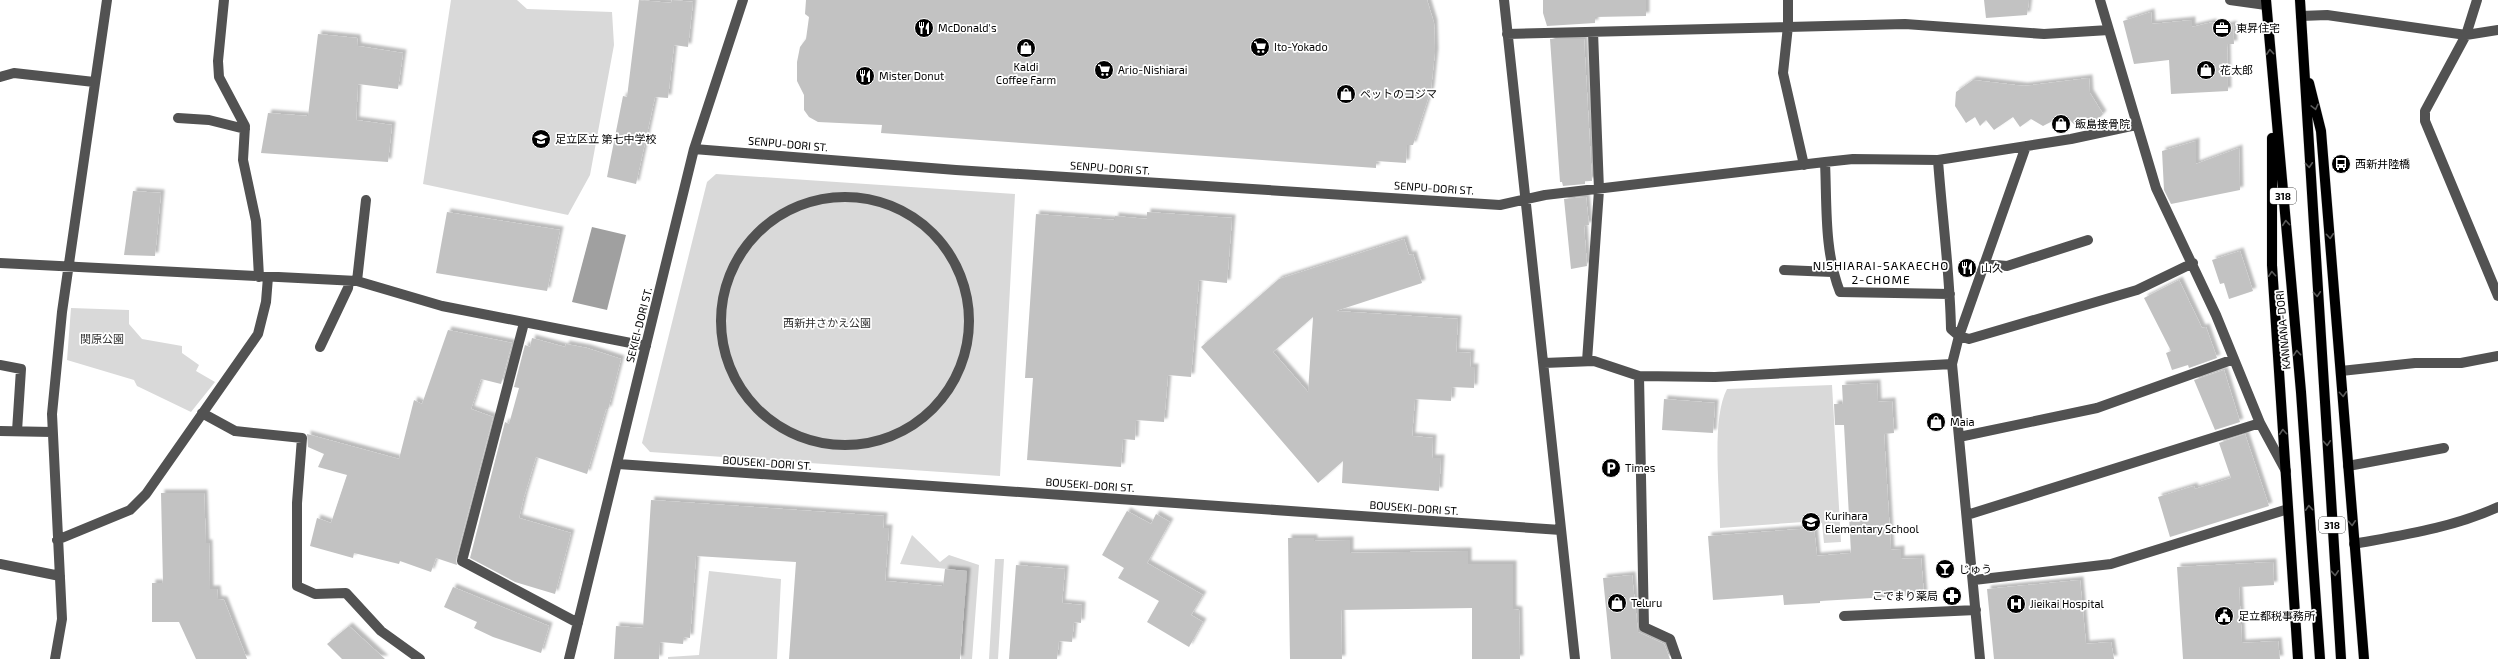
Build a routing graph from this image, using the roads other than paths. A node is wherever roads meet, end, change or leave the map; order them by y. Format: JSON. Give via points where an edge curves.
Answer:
{"nodes":[{"id":1,"x":108,"y":0,"type":"edge"},
{"id":2,"x":224,"y":0,"type":"edge"},
{"id":3,"x":743,"y":0,"type":"edge"},
{"id":4,"x":1504,"y":0,"type":"edge"},
{"id":5,"x":1788,"y":0,"type":"edge"},
{"id":6,"x":2100,"y":0,"type":"edge"},
{"id":7,"x":2230,"y":0,"type":"edge"},
{"id":8,"x":2300,"y":0,"type":"edge"},
{"id":9,"x":2477,"y":0,"type":"edge"},
{"id":10,"x":2266,"y":3,"type":"edge"},
{"id":11,"x":2301,"y":16,"type":"junction"},
{"id":12,"x":1788,"y":26,"type":"junction"},
{"id":13,"x":2109,"y":30,"type":"junction"},
{"id":14,"x":2498,"y":30,"type":"edge"},
{"id":15,"x":1592,"y":32,"type":"junction"},
{"id":16,"x":1507,"y":34,"type":"junction"},
{"id":17,"x":2466,"y":35,"type":"junction"},
{"id":18,"x":2302,"y":56,"type":"junction"},
{"id":19,"x":2272,"y":76,"type":"junction"},
{"id":20,"x":0,"y":77,"type":"edge"},
{"id":21,"x":94,"y":82,"type":"junction"},
{"id":22,"x":178,"y":118,"type":"dead end"},
{"id":23,"x":2136,"y":125,"type":"junction"},
{"id":24,"x":245,"y":129,"type":"junction"},
{"id":25,"x":2026,"y":146,"type":"junction"},
{"id":26,"x":694,"y":149,"type":"junction"},
{"id":27,"x":1938,"y":160,"type":"junction"},
{"id":28,"x":1825,"y":162,"type":"junction"},
{"id":29,"x":1804,"y":165,"type":"junction"},
{"id":30,"x":1599,"y":190,"type":"junction"},
{"id":31,"x":366,"y":200,"type":"dead end"},
{"id":32,"x":1525,"y":200,"type":"junction"},
{"id":33,"x":2088,"y":240,"type":"dead end"},
{"id":34,"x":0,"y":263,"type":"edge"},
{"id":35,"x":2193,"y":263,"type":"junction"},
{"id":36,"x":1984,"y":264,"type":"junction"},
{"id":37,"x":69,"y":267,"type":"junction"},
{"id":38,"x":1784,"y":270,"type":"dead end"},
{"id":39,"x":1832,"y":272,"type":"junction"},
{"id":40,"x":263,"y":277,"type":"junction"},
{"id":41,"x":353,"y":281,"type":"junction"},
{"id":42,"x":1950,"y":294,"type":"junction"},
{"id":43,"x":2498,"y":296,"type":"edge"},
{"id":44,"x":970,"y":321,"type":"joint"},
{"id":45,"x":524,"y":323,"type":"junction"},
{"id":46,"x":1959,"y":336,"type":"junction"},
{"id":47,"x":646,"y":346,"type":"junction"},
{"id":48,"x":320,"y":347,"type":"dead end"},
{"id":49,"x":2498,"y":356,"type":"edge"},
{"id":50,"x":2234,"y":359,"type":"junction"},
{"id":51,"x":1587,"y":361,"type":"junction"},
{"id":52,"x":1544,"y":363,"type":"junction"},
{"id":53,"x":1952,"y":364,"type":"junction"},
{"id":54,"x":0,"y":365,"type":"edge"},
{"id":55,"x":2341,"y":371,"type":"junction"},
{"id":56,"x":1639,"y":376,"type":"junction"},
{"id":57,"x":202,"y":413,"type":"junction"},
{"id":58,"x":2260,"y":423,"type":"junction"},
{"id":59,"x":0,"y":431,"type":"edge"},
{"id":60,"x":17,"y":431,"type":"junction"},
{"id":61,"x":52,"y":432,"type":"junction"},
{"id":62,"x":1959,"y":437,"type":"junction"},
{"id":63,"x":2444,"y":448,"type":"dead end"},
{"id":64,"x":618,"y":464,"type":"junction"},
{"id":65,"x":2348,"y":466,"type":"junction"},
{"id":66,"x":2286,"y":471,"type":"junction"},
{"id":67,"x":2498,"y":507,"type":"edge"},
{"id":68,"x":2288,"y":509,"type":"junction"},
{"id":69,"x":1967,"y":515,"type":"junction"},
{"id":70,"x":1561,"y":530,"type":"junction"},
{"id":71,"x":57,"y":540,"type":"junction"},
{"id":72,"x":2354,"y":544,"type":"junction"},
{"id":73,"x":0,"y":564,"type":"edge"},
{"id":74,"x":60,"y":576,"type":"junction"},
{"id":75,"x":1974,"y":580,"type":"junction"},
{"id":76,"x":1976,"y":610,"type":"junction"},
{"id":77,"x":1844,"y":616,"type":"dead end"},
{"id":78,"x":578,"y":624,"type":"junction"},
{"id":79,"x":55,"y":659,"type":"edge"},
{"id":80,"x":420,"y":659,"type":"edge"},
{"id":81,"x":569,"y":659,"type":"edge"},
{"id":82,"x":1576,"y":659,"type":"edge"},
{"id":83,"x":1676,"y":659,"type":"edge"},
{"id":84,"x":1980,"y":659,"type":"edge"},
{"id":85,"x":2298,"y":659,"type":"edge"},
{"id":86,"x":2320,"y":659,"type":"edge"},
{"id":87,"x":2341,"y":659,"type":"edge"},
{"id":88,"x":2364,"y":659,"type":"edge"}],
"edges":[{"from":1,"to":21,"type":"street"},
{"from":2,"to":24,"type":"street","via":[[218,61],[219,77]]},
{"from":3,"to":26,"type":"street","name":"SEKIEI-DORI ST."},
{"from":4,"to":16,"type":"street"},
{"from":5,"to":12,"type":"street"},
{"from":6,"to":13,"type":"street"},
{"from":7,"to":10,"type":"street"},
{"from":8,"to":11,"type":"main road","number":"318"},
{"from":9,"to":17,"type":"street"},
{"from":19,"to":10,"type":"main road","name":"KANNANA-DORI","number":"318","one_way":true},
{"from":11,"to":17,"type":"street","via":[[2327,15]]},
{"from":11,"to":18,"type":"main road","number":"318"},
{"from":12,"to":13,"type":"street","via":[[1905,24],[2044,34]]},
{"from":12,"to":15,"type":"street"},
{"from":12,"to":29,"type":"street","via":[[1783,73]]},
{"from":13,"to":23,"type":"street"},
{"from":14,"to":17,"type":"street"},
{"from":15,"to":16,"type":"street"},
{"from":15,"to":30,"type":"street"},
{"from":16,"to":32,"type":"street"},
{"from":17,"to":43,"type":"street","via":[[2425,111],[2425,121]]},
{"from":18,"to":55,"type":"main road","one_way":true,"via":[[2321,131]]},
{"from":18,"to":87,"type":"main road","number":"318","one_way":true},
{"from":66,"to":19,"type":"main road","one_way":true,"via":[[2272,265]]},
{"from":86,"to":19,"type":"main road","name":"KANNANA-DORI","number":"318","one_way":true,"via":[[2301,392]]},
{"from":20,"to":21,"type":"street","via":[[14,73]]},
{"from":21,"to":37,"type":"street"},
{"from":22,"to":24,"type":"street","via":[[209,120]]},
{"from":23,"to":25,"type":"street","name":"SENPU-DORI ST."},
{"from":23,"to":35,"type":"street","via":[[2156,188]]},
{"from":24,"to":40,"type":"street","via":[[243,160],[256,222]]},
{"from":25,"to":27,"type":"street","name":"SENPU-DORI ST."},
{"from":25,"to":36,"type":"street"},
{"from":26,"to":32,"type":"street","name":"SENPU-DORI ST.","via":[[956,170],[1500,205]]},
{"from":26,"to":47,"type":"street","name":"SEKIEI-DORI ST."},
{"from":27,"to":28,"type":"street","name":"SENPU-DORI ST.","via":[[1853,159]]},
{"from":27,"to":42,"type":"street"},
{"from":28,"to":29,"type":"street","name":"SENPU-DORI ST."},
{"from":28,"to":39,"type":"street"},
{"from":29,"to":30,"type":"street","name":"SENPU-DORI ST."},
{"from":30,"to":32,"type":"street","name":"SENPU-DORI ST.","via":[[1545,195]]},
{"from":30,"to":51,"type":"street"},
{"from":31,"to":41,"type":"street"},
{"from":32,"to":52,"type":"street"},
{"from":33,"to":36,"type":"street","via":[[2007,266]]},
{"from":34,"to":37,"type":"street"},
{"from":35,"to":46,"type":"street","via":[[2137,290],[1969,339]]},
{"from":35,"to":50,"type":"street"},
{"from":36,"to":46,"type":"street"},
{"from":37,"to":40,"type":"street"},
{"from":37,"to":61,"type":"street","via":[[61,320]]},
{"from":38,"to":39,"type":"street"},
{"from":39,"to":42,"type":"street","via":[[1840,292]]},
{"from":40,"to":41,"type":"street"},
{"from":40,"to":57,"type":"street","via":[[266,302],[258,334]]},
{"from":41,"to":45,"type":"street","via":[[442,306]]},
{"from":41,"to":48,"type":"street"},
{"from":42,"to":46,"type":"street","via":[[1951,329]]},
{"from":44,"to":44,"type":"street","via":[[966,292],[956,264],[940,240],[918,220],[893,205],[865,198],[835,196],[807,202],[780,214],[758,233],[739,256],[727,283],[722,311],[723,341],[729,365],[740,387],[755,406],[774,423],[795,435],[843,445],[868,443],[891,436],[913,425],[932,410],[948,391],[960,369]]},
{"from":45,"to":47,"type":"street"},
{"from":45,"to":78,"type":"street","via":[[462,561]]},
{"from":46,"to":53,"type":"street"},
{"from":47,"to":64,"type":"street","name":"SEKIEI-DORI ST."},
{"from":49,"to":55,"type":"street","via":[[2461,363],[2414,363]]},
{"from":50,"to":58,"type":"street"},
{"from":50,"to":62,"type":"street","via":[[2097,408]]},
{"from":51,"to":52,"type":"street"},
{"from":51,"to":56,"type":"street"},
{"from":52,"to":70,"type":"street"},
{"from":53,"to":56,"type":"street","via":[[1716,377]]},
{"from":53,"to":62,"type":"street"},
{"from":54,"to":60,"type":"street","via":[[21,369]]},
{"from":55,"to":65,"type":"main road","one_way":true},
{"from":56,"to":83,"type":"street","via":[[1644,627],[1670,639]]},
{"from":57,"to":71,"type":"street","via":[[146,494],[130,510]]},
{"from":57,"to":80,"type":"street","via":[[235,432],[302,438],[297,503],[297,586],[315,594],[346,593],[381,631]]},
{"from":58,"to":66,"type":"street"},
{"from":58,"to":69,"type":"street"},
{"from":59,"to":60,"type":"street"},
{"from":60,"to":61,"type":"street"},
{"from":61,"to":71,"type":"street"},
{"from":62,"to":69,"type":"street"},
{"from":63,"to":65,"type":"street"},
{"from":64,"to":70,"type":"street","name":"BOUSEKI-DORI ST."},
{"from":64,"to":78,"type":"street","name":"SEKIEI-DORI ST."},
{"from":65,"to":72,"type":"main road","one_way":true},
{"from":66,"to":68,"type":"main road"},
{"from":67,"to":72,"type":"street","via":[[2470,520],[2448,526]]},
{"from":68,"to":75,"type":"street","via":[[2112,564]]},
{"from":68,"to":85,"type":"main road"},
{"from":69,"to":75,"type":"street"},
{"from":70,"to":82,"type":"street"},
{"from":71,"to":74,"type":"street"},
{"from":72,"to":88,"type":"main road"},
{"from":73,"to":74,"type":"street"},
{"from":74,"to":79,"type":"street","via":[[62,619]]},
{"from":75,"to":76,"type":"street"},
{"from":76,"to":77,"type":"street"},
{"from":76,"to":84,"type":"street"},
{"from":78,"to":81,"type":"street","name":"SEKIEI-DORI ST."}]}
